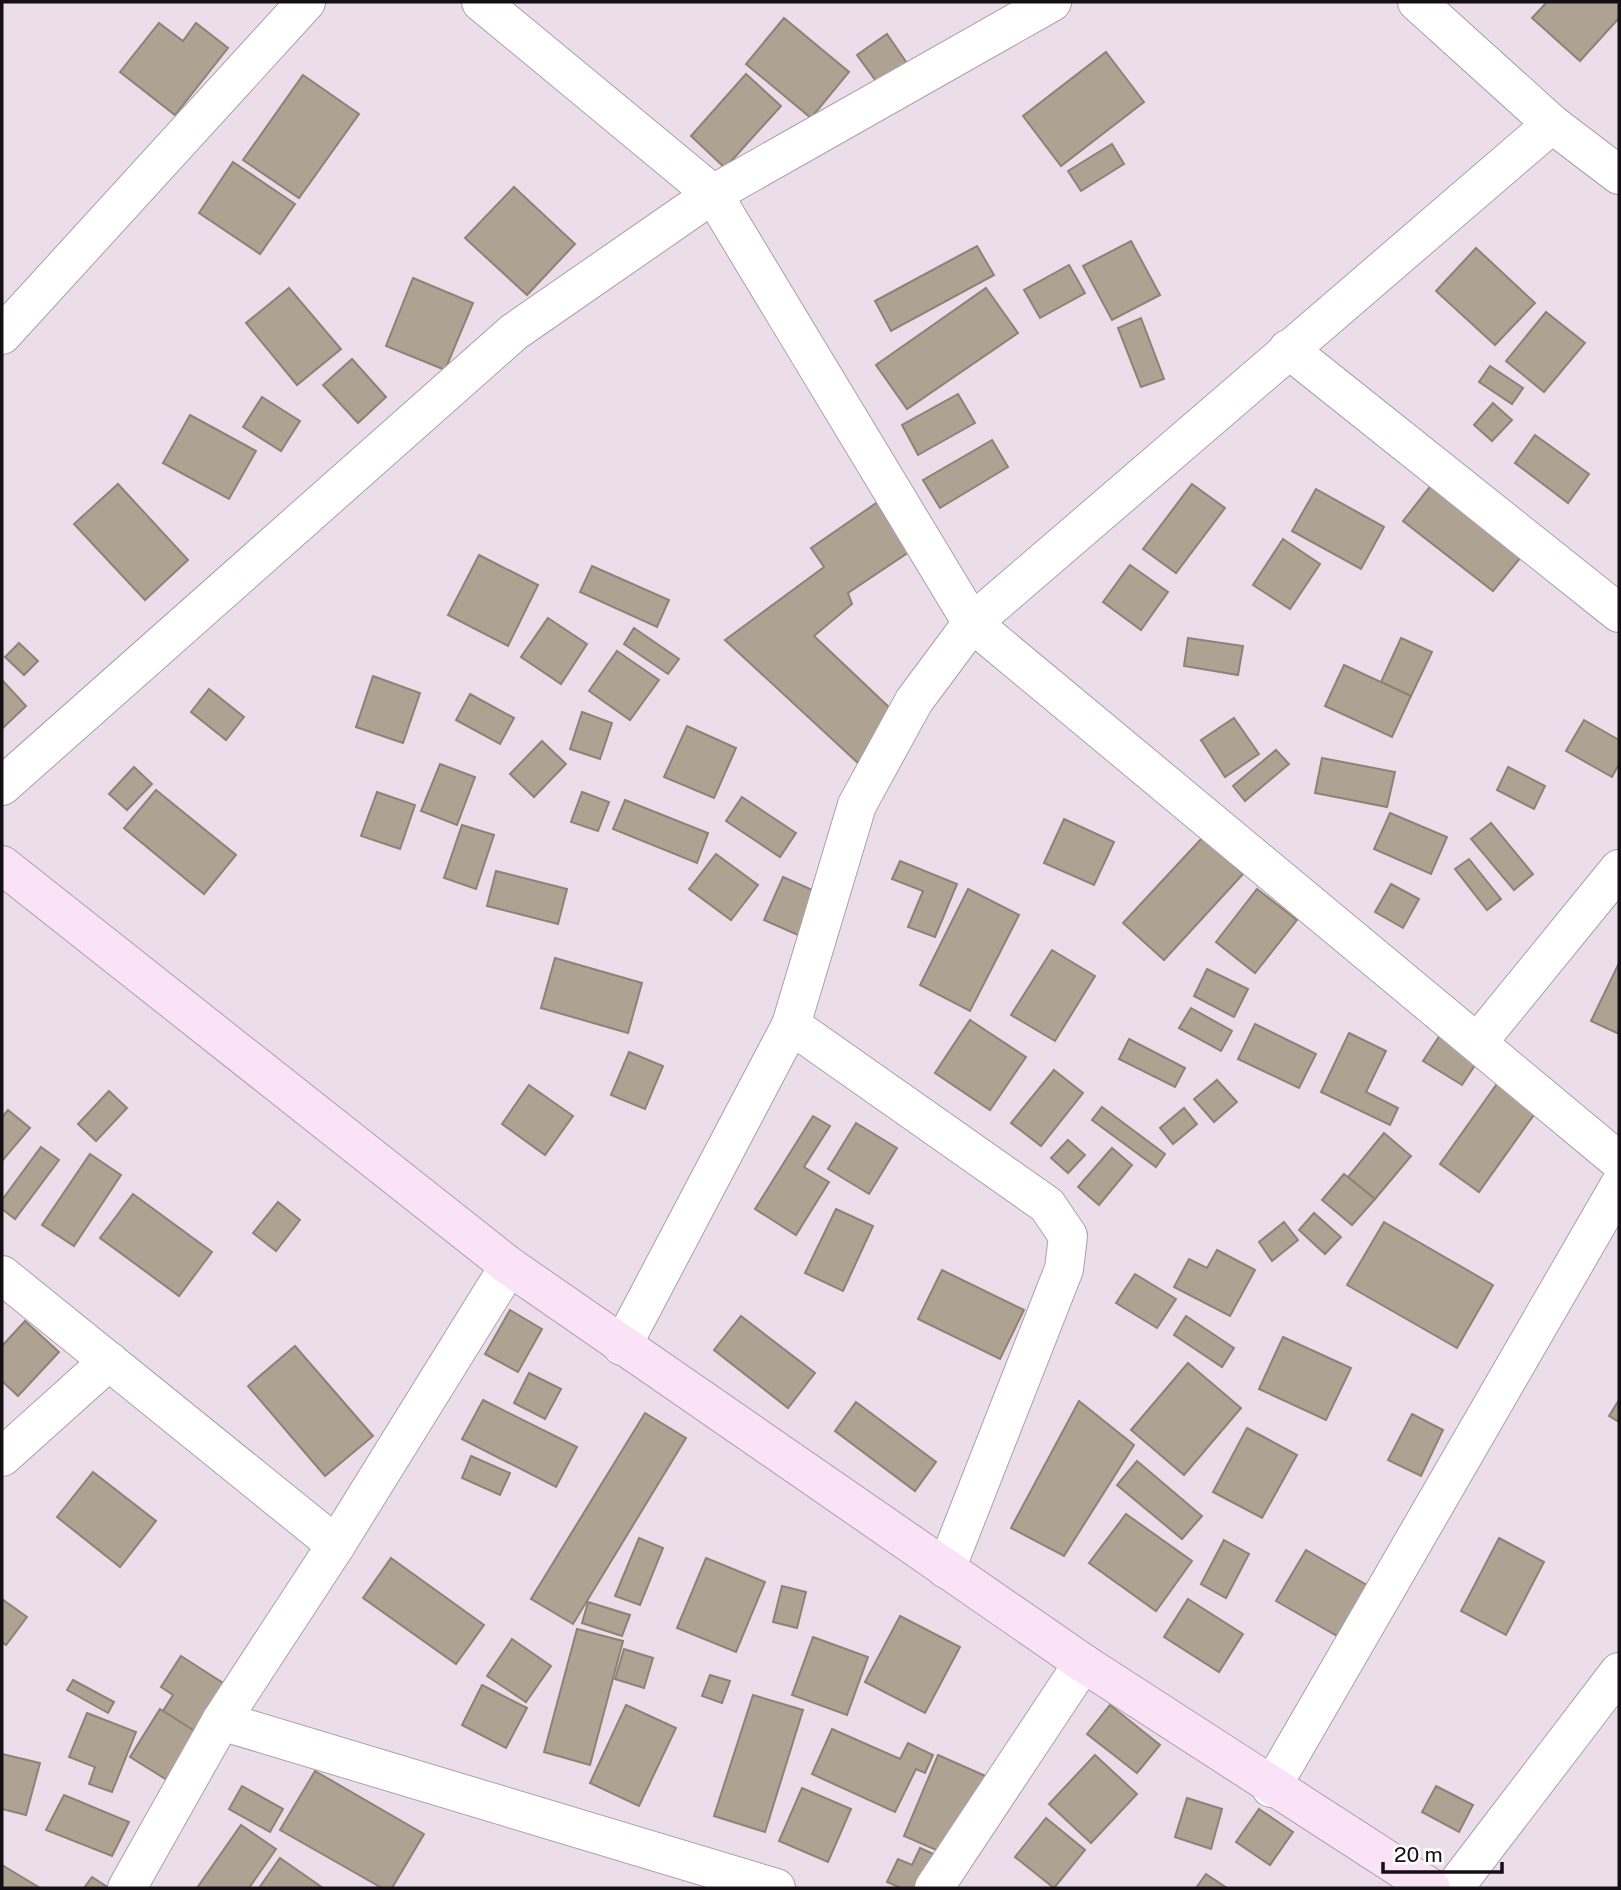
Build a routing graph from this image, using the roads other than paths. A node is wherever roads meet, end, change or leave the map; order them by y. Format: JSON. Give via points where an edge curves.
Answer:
{"nodes":[{"id":1,"x":306,"y":2,"type":"edge"},
{"id":2,"x":481,"y":2,"type":"edge"},
{"id":3,"x":1417,"y":2,"type":"edge"},
{"id":4,"x":1023,"y":8,"type":"edge"},
{"id":5,"x":1552,"y":124,"type":"junction"},
{"id":6,"x":1619,"y":175,"type":"edge"},
{"id":7,"x":713,"y":194,"type":"junction"},
{"id":8,"x":2,"y":335,"type":"edge"},
{"id":9,"x":1288,"y":349,"type":"junction"},
{"id":10,"x":1619,"y":613,"type":"edge"},
{"id":11,"x":972,"y":623,"type":"junction"},
{"id":12,"x":2,"y":786,"type":"edge"},
{"id":13,"x":2,"y":865,"type":"edge"},
{"id":14,"x":1619,"y":869,"type":"edge"},
{"id":15,"x":791,"y":1025,"type":"junction"},
{"id":16,"x":1478,"y":1042,"type":"junction"},
{"id":17,"x":1619,"y":1161,"type":"edge"},
{"id":18,"x":1619,"y":1186,"type":"edge"},
{"id":19,"x":509,"y":1266,"type":"junction"},
{"id":20,"x":2,"y":1275,"type":"edge"},
{"id":21,"x":622,"y":1346,"type":"junction"},
{"id":22,"x":109,"y":1362,"type":"junction"},
{"id":23,"x":2,"y":1457,"type":"edge"},
{"id":24,"x":336,"y":1545,"type":"junction"},
{"id":25,"x":946,"y":1569,"type":"junction"},
{"id":26,"x":1083,"y":1663,"type":"junction"},
{"id":27,"x":1619,"y":1672,"type":"edge"},
{"id":28,"x":221,"y":1721,"type":"junction"},
{"id":29,"x":1271,"y":1788,"type":"junction"},
{"id":30,"x":1415,"y":1884,"type":"edge"},
{"id":31,"x":127,"y":1888,"type":"edge"},
{"id":32,"x":776,"y":1888,"type":"edge"},
{"id":33,"x":934,"y":1888,"type":"edge"},
{"id":34,"x":1454,"y":1888,"type":"edge"}],
"edges":[{"from":1,"to":8,"type":"street"},
{"from":2,"to":7,"type":"street"},
{"from":3,"to":5,"type":"street"},
{"from":4,"to":7,"type":"street"},
{"from":5,"to":6,"type":"street"},
{"from":5,"to":9,"type":"street"},
{"from":7,"to":11,"type":"street"},
{"from":7,"to":12,"type":"street","via":[[514,332]]},
{"from":9,"to":10,"type":"street"},
{"from":9,"to":11,"type":"street"},
{"from":11,"to":15,"type":"street","via":[[914,701],[857,806]]},
{"from":11,"to":16,"type":"street"},
{"from":13,"to":19,"type":"main road"},
{"from":14,"to":16,"type":"street"},
{"from":15,"to":21,"type":"street"},
{"from":15,"to":25,"type":"street","via":[[1047,1205],[1068,1236],[1064,1269]]},
{"from":16,"to":17,"type":"street"},
{"from":18,"to":29,"type":"street"},
{"from":19,"to":21,"type":"main road"},
{"from":19,"to":24,"type":"street"},
{"from":20,"to":22,"type":"street"},
{"from":21,"to":25,"type":"main road"},
{"from":22,"to":23,"type":"street"},
{"from":22,"to":24,"type":"street"},
{"from":24,"to":28,"type":"street"},
{"from":25,"to":26,"type":"main road"},
{"from":26,"to":29,"type":"main road"},
{"from":26,"to":33,"type":"street"},
{"from":27,"to":34,"type":"street"},
{"from":28,"to":31,"type":"street"},
{"from":28,"to":32,"type":"street"},
{"from":29,"to":30,"type":"main road"}]}
